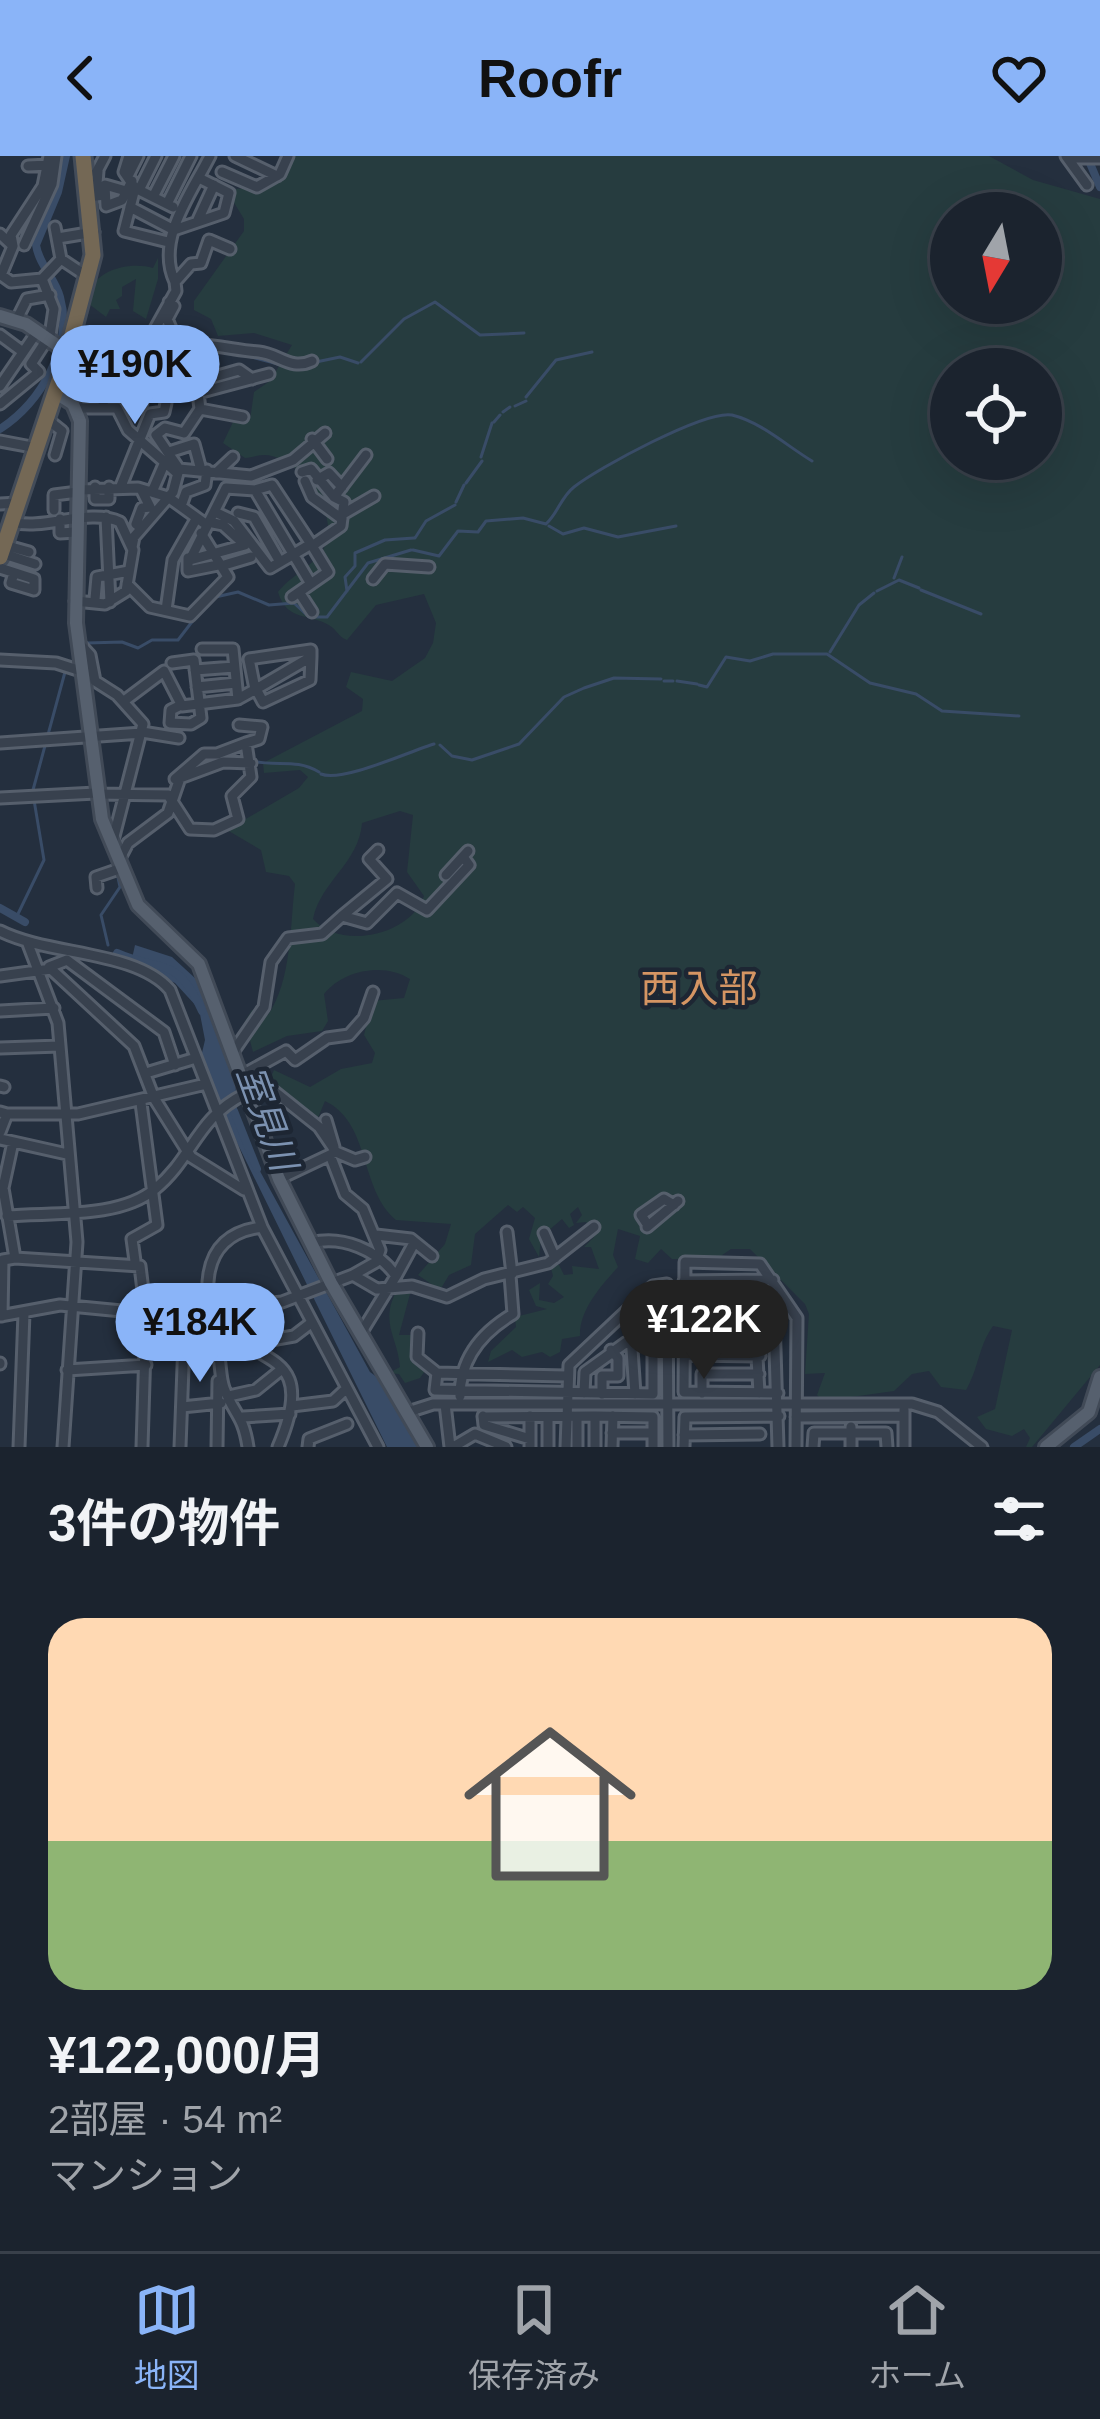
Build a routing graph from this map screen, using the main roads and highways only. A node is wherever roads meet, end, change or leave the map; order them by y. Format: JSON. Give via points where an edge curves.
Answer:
{"nodes":[{"id":1,"x":88,"y":167,"type":"edge"},
{"id":2,"x":9,"y":319,"type":"edge"},
{"id":3,"x":67,"y":355,"type":"junction"},
{"id":4,"x":58,"y":385,"type":"junction"},
{"id":5,"x":5,"y":501,"type":"edge"},
{"id":6,"x":2,"y":552,"type":"edge"},
{"id":7,"x":1100,"y":1376,"type":"edge"},
{"id":8,"x":427,"y":1447,"type":"edge"},
{"id":9,"x":1046,"y":1447,"type":"edge"}],
"edges":[{"from":1,"to":3,"type":"highway","via":[[94,232]]},
{"from":2,"to":3,"type":"main road"},
{"from":3,"to":4,"type":"highway"},
{"from":4,"to":5,"type":"highway","via":[[37,448]]},
{"from":4,"to":8,"type":"main road","via":[[76,408],[78,642],[96,793],[118,867],[146,918],[200,964],[245,1074],[244,1094],[329,1284]]},
{"from":5,"to":6,"type":"highway","via":[[12,522]]},
{"from":7,"to":9,"type":"main road","via":[[1089,1412]]}]}
